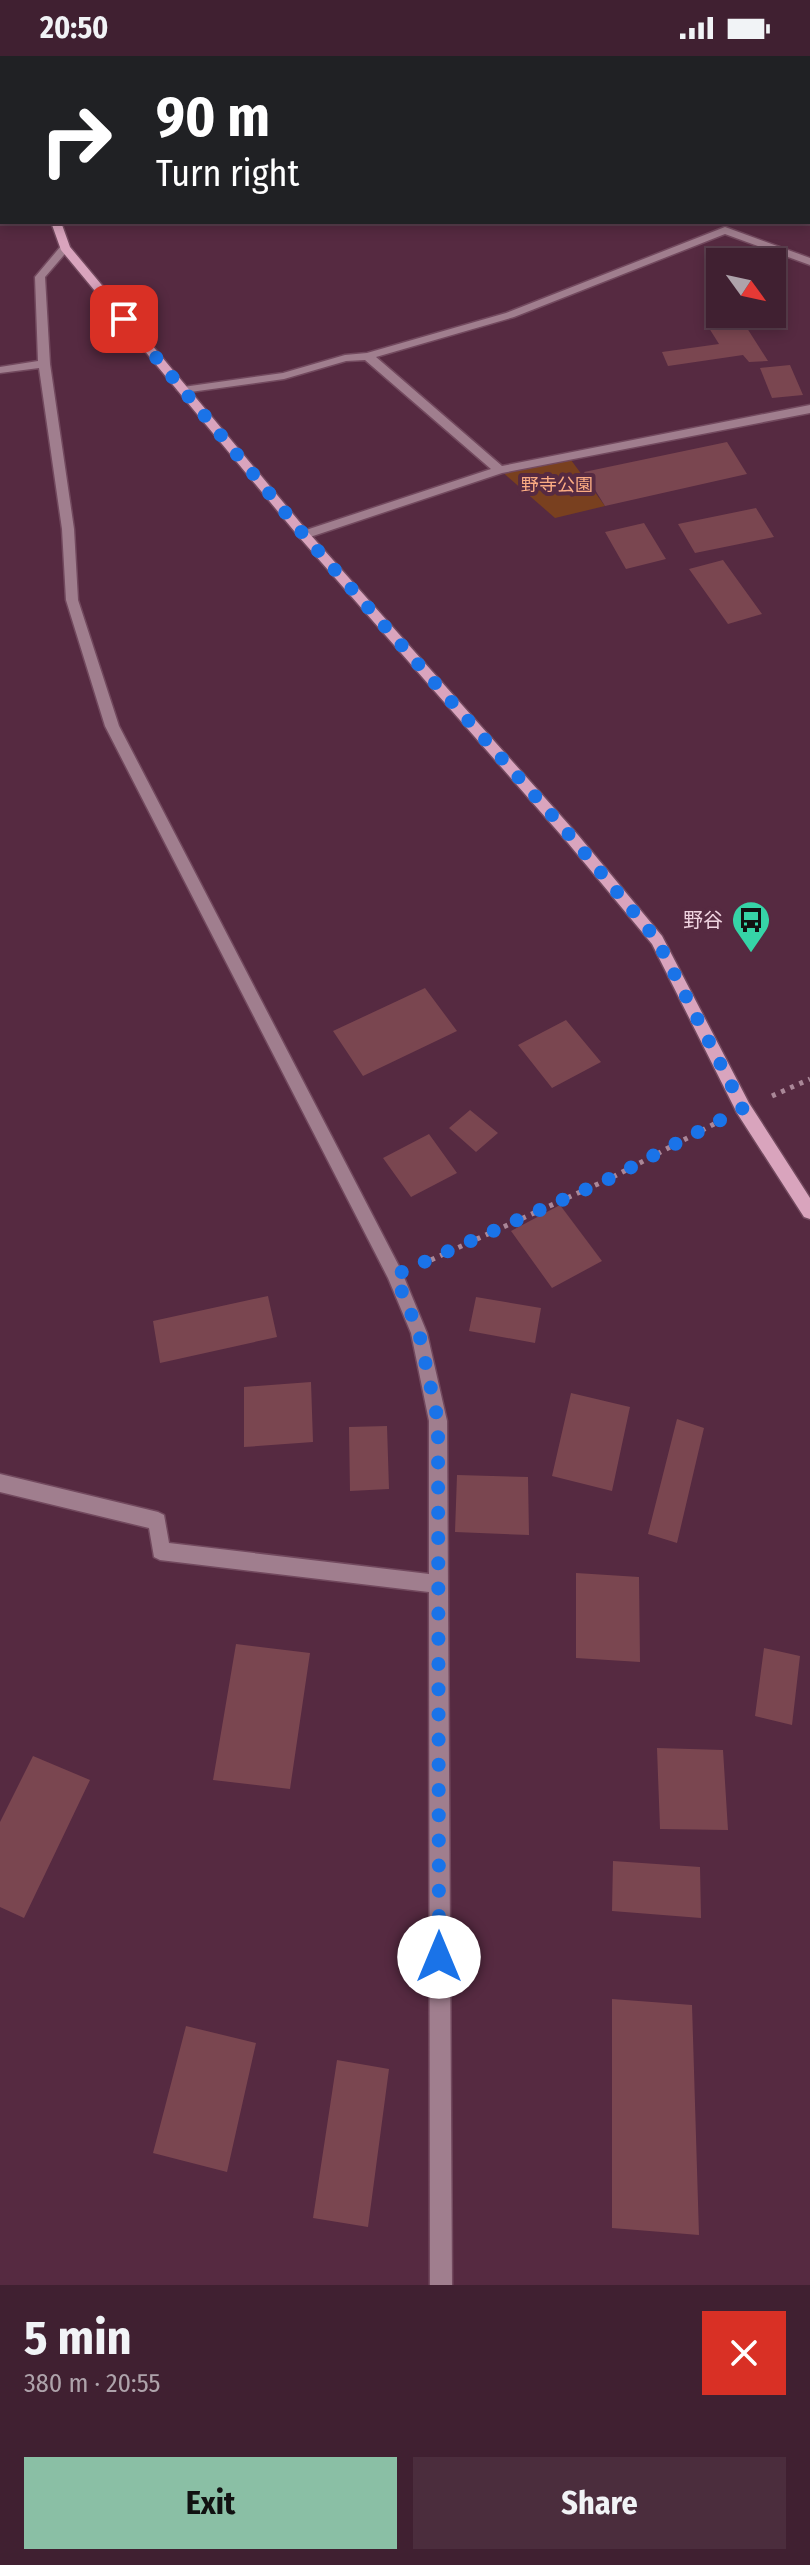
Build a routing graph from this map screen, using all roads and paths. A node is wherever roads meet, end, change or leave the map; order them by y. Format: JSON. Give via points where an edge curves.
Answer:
{"nodes":[{"id":1,"x":57,"y":224,"type":"edge"},
{"id":2,"x":65,"y":248,"type":"junction"},
{"id":3,"x":810,"y":262,"type":"edge"},
{"id":4,"x":368,"y":356,"type":"junction"},
{"id":5,"x":44,"y":364,"type":"junction"},
{"id":6,"x":0,"y":370,"type":"edge"},
{"id":7,"x":183,"y":390,"type":"junction"},
{"id":8,"x":810,"y":409,"type":"edge"},
{"id":9,"x":500,"y":470,"type":"junction"},
{"id":10,"x":304,"y":535,"type":"junction"},
{"id":11,"x":810,"y":1079,"type":"edge"},
{"id":12,"x":743,"y":1108,"type":"junction"},
{"id":13,"x":810,"y":1212,"type":"edge"},
{"id":14,"x":395,"y":1275,"type":"junction"},
{"id":15,"x":0,"y":1483,"type":"edge"},
{"id":16,"x":437,"y":1584,"type":"junction"},
{"id":17,"x":441,"y":2285,"type":"edge"}],
"edges":[{"from":1,"to":2,"type":"main road"},
{"from":2,"to":5,"type":"street","via":[[40,277]]},
{"from":2,"to":7,"type":"main road"},
{"from":3,"to":4,"type":"street","via":[[725,230],[510,315]]},
{"from":4,"to":7,"type":"street","via":[[284,376]]},
{"from":4,"to":9,"type":"street"},
{"from":5,"to":6,"type":"street"},
{"from":5,"to":14,"type":"street","via":[[68,529],[72,600],[112,726]]},
{"from":7,"to":10,"type":"main road"},
{"from":8,"to":9,"type":"street"},
{"from":9,"to":10,"type":"street"},
{"from":10,"to":12,"type":"main road","via":[[657,940]]},
{"from":11,"to":12,"type":"path"},
{"from":12,"to":13,"type":"main road"},
{"from":12,"to":14,"type":"path","via":[[611,1178]]},
{"from":14,"to":16,"type":"street","via":[[419,1333],[438,1421]]},
{"from":15,"to":16,"type":"street","via":[[158,1521],[160,1551]]},
{"from":16,"to":17,"type":"street"}]}
